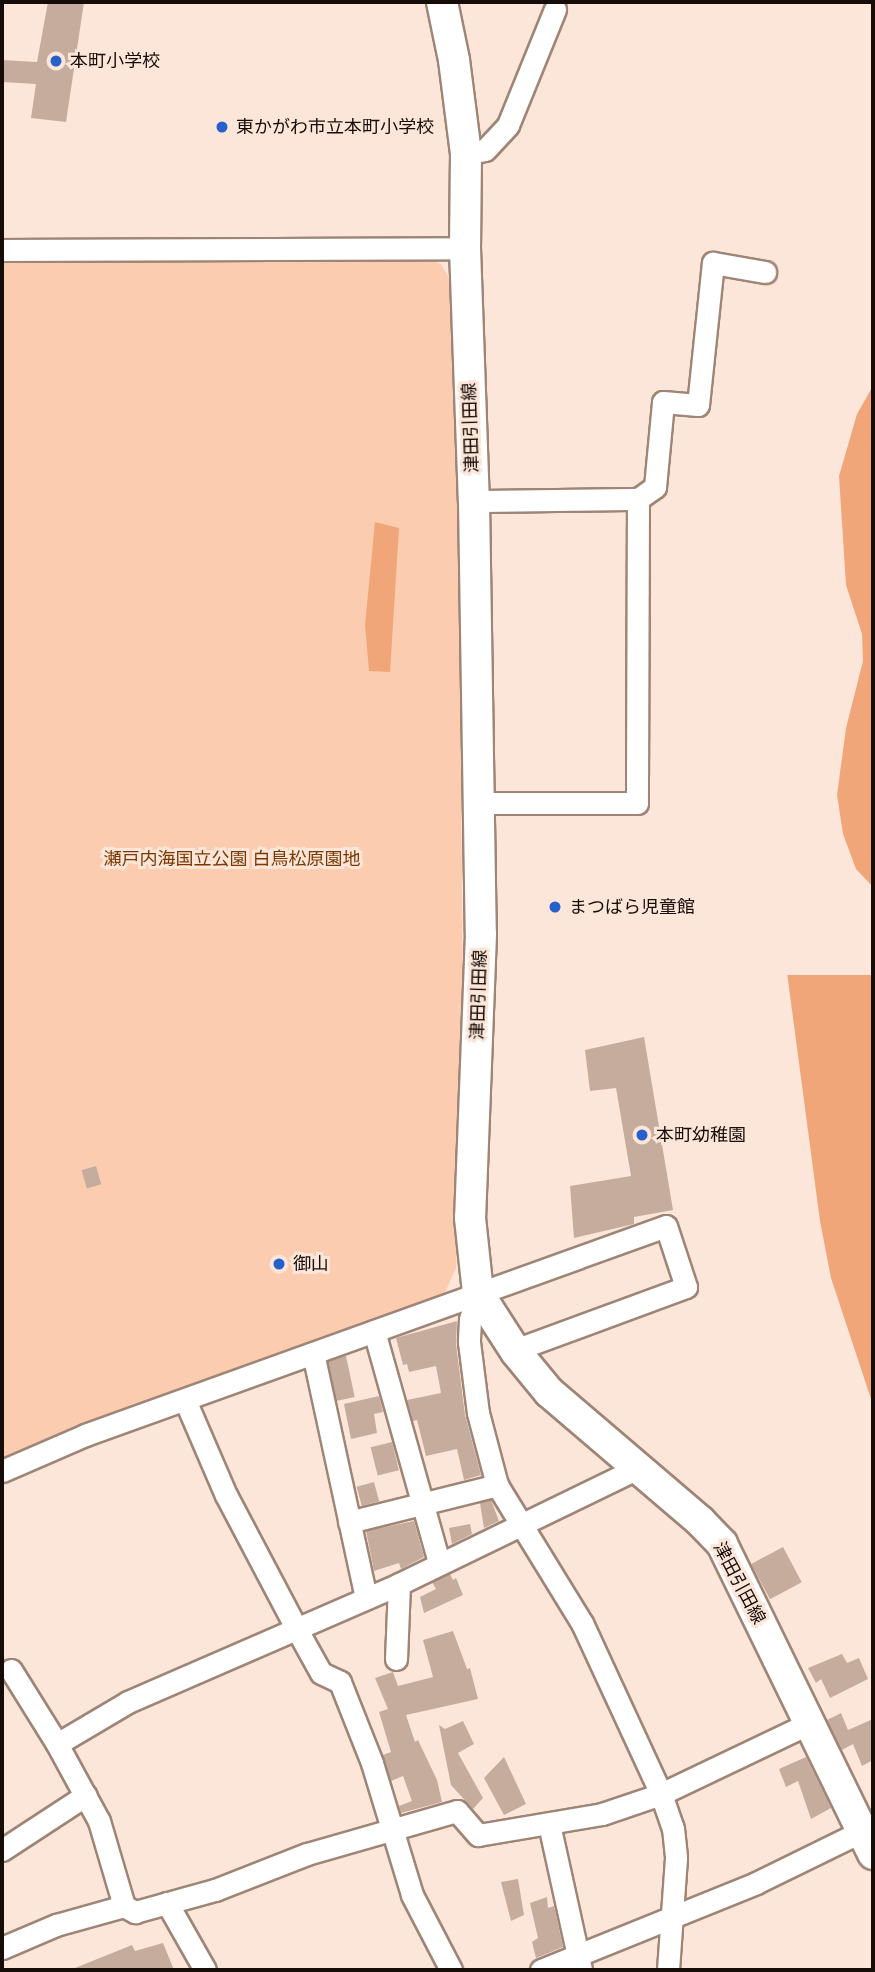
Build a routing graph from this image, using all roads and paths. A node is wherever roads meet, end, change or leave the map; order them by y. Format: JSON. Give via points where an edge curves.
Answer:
{"nodes":[{"id":1,"x":442,"y":2,"type":"edge"},
{"id":2,"x":555,"y":9,"type":"dead end"},
{"id":3,"x":466,"y":154,"type":"junction"},
{"id":4,"x":465,"y":248,"type":"junction"},
{"id":5,"x":2,"y":250,"type":"edge"},
{"id":6,"x":765,"y":272,"type":"dead end"},
{"id":7,"x":638,"y":499,"type":"junction"},
{"id":8,"x":474,"y":501,"type":"junction"},
{"id":9,"x":480,"y":803,"type":"junction"},
{"id":10,"x":478,"y":1293,"type":"junction"},
{"id":11,"x":374,"y":1331,"type":"junction"},
{"id":12,"x":516,"y":1352,"type":"junction"},
{"id":13,"x":313,"y":1353,"type":"junction"},
{"id":14,"x":185,"y":1400,"type":"junction"},
{"id":15,"x":638,"y":1468,"type":"junction"},
{"id":16,"x":2,"y":1471,"type":"edge"},
{"id":17,"x":498,"y":1485,"type":"junction"},
{"id":18,"x":421,"y":1505,"type":"junction"},
{"id":19,"x":349,"y":1522,"type":"junction"},
{"id":20,"x":519,"y":1524,"type":"junction"},
{"id":21,"x":439,"y":1562,"type":"junction"},
{"id":22,"x":399,"y":1584,"type":"junction"},
{"id":23,"x":366,"y":1598,"type":"junction"},
{"id":24,"x":296,"y":1628,"type":"junction"},
{"id":25,"x":396,"y":1659,"type":"dead end"},
{"id":26,"x":11,"y":1670,"type":"dead end"},
{"id":27,"x":808,"y":1724,"type":"junction"},
{"id":28,"x":57,"y":1744,"type":"junction"},
{"id":29,"x":661,"y":1794,"type":"junction"},
{"id":30,"x":86,"y":1795,"type":"junction"},
{"id":31,"x":549,"y":1824,"type":"junction"},
{"id":32,"x":392,"y":1827,"type":"junction"},
{"id":33,"x":867,"y":1842,"type":"edge"},
{"id":34,"x":2,"y":1850,"type":"edge"},
{"id":35,"x":167,"y":1903,"type":"junction"},
{"id":36,"x":124,"y":1906,"type":"junction"},
{"id":37,"x":672,"y":1916,"type":"junction"},
{"id":38,"x":2,"y":1948,"type":"edge"},
{"id":39,"x":579,"y":1963,"type":"edge"},
{"id":40,"x":205,"y":1970,"type":"edge"},
{"id":41,"x":452,"y":1970,"type":"edge"},
{"id":42,"x":541,"y":1970,"type":"edge"},
{"id":43,"x":668,"y":1970,"type":"edge"}],
"edges":[{"from":1,"to":3,"type":"main road","name":"津田引田線"},
{"from":2,"to":3,"type":"street","via":[[508,125],[485,150]]},
{"from":3,"to":4,"type":"main road","name":"津田引田線"},
{"from":4,"to":5,"type":"street"},
{"from":4,"to":8,"type":"main road","name":"津田引田線"},
{"from":6,"to":7,"type":"street","via":[[713,263],[698,405],[663,402],[656,487]]},
{"from":7,"to":8,"type":"street"},
{"from":7,"to":9,"type":"street","via":[[636,803]]},
{"from":8,"to":9,"type":"main road","name":"津田引田線"},
{"from":9,"to":10,"type":"main road","name":"津田引田線","via":[[481,934],[470,1218]]},
{"from":10,"to":11,"type":"street"},
{"from":10,"to":12,"type":"main road","name":"津田引田線"},
{"from":10,"to":12,"type":"street","via":[[666,1226],[686,1287]]},
{"from":10,"to":17,"type":"street","via":[[469,1342],[478,1413]]},
{"from":11,"to":13,"type":"street"},
{"from":11,"to":18,"type":"street"},
{"from":12,"to":15,"type":"main road","name":"津田引田線","via":[[549,1392]]},
{"from":13,"to":14,"type":"street"},
{"from":13,"to":19,"type":"street"},
{"from":14,"to":16,"type":"street","via":[[85,1435]]},
{"from":14,"to":24,"type":"street","via":[[226,1495]]},
{"from":15,"to":20,"type":"street"},
{"from":15,"to":27,"type":"main road","name":"津田引田線","via":[[722,1544]]},
{"from":17,"to":18,"type":"street"},
{"from":17,"to":20,"type":"street"},
{"from":18,"to":19,"type":"street"},
{"from":18,"to":21,"type":"street"},
{"from":19,"to":23,"type":"street"},
{"from":20,"to":21,"type":"street"},
{"from":20,"to":29,"type":"street","via":[[561,1583]]},
{"from":21,"to":22,"type":"street"},
{"from":22,"to":23,"type":"street"},
{"from":22,"to":25,"type":"street"},
{"from":23,"to":24,"type":"street"},
{"from":24,"to":28,"type":"street","via":[[128,1702]]},
{"from":24,"to":32,"type":"street","via":[[321,1673],[340,1682]]},
{"from":26,"to":28,"type":"street"},
{"from":27,"to":29,"type":"street"},
{"from":27,"to":33,"type":"main road","name":"津田引田線"},
{"from":28,"to":30,"type":"street"},
{"from":29,"to":31,"type":"street","via":[[602,1814]]},
{"from":29,"to":37,"type":"street","via":[[677,1858]]},
{"from":30,"to":34,"type":"street"},
{"from":30,"to":36,"type":"street","via":[[99,1821]]},
{"from":31,"to":32,"type":"street","via":[[478,1835],[457,1811]]},
{"from":31,"to":39,"type":"street"},
{"from":32,"to":35,"type":"street"},
{"from":32,"to":41,"type":"street","via":[[412,1895]]},
{"from":33,"to":37,"type":"street"},
{"from":35,"to":36,"type":"street","via":[[135,1912]]},
{"from":35,"to":40,"type":"street"},
{"from":36,"to":38,"type":"street","via":[[56,1925]]},
{"from":37,"to":39,"type":"street"},
{"from":37,"to":43,"type":"street"},
{"from":39,"to":42,"type":"street"}]}
